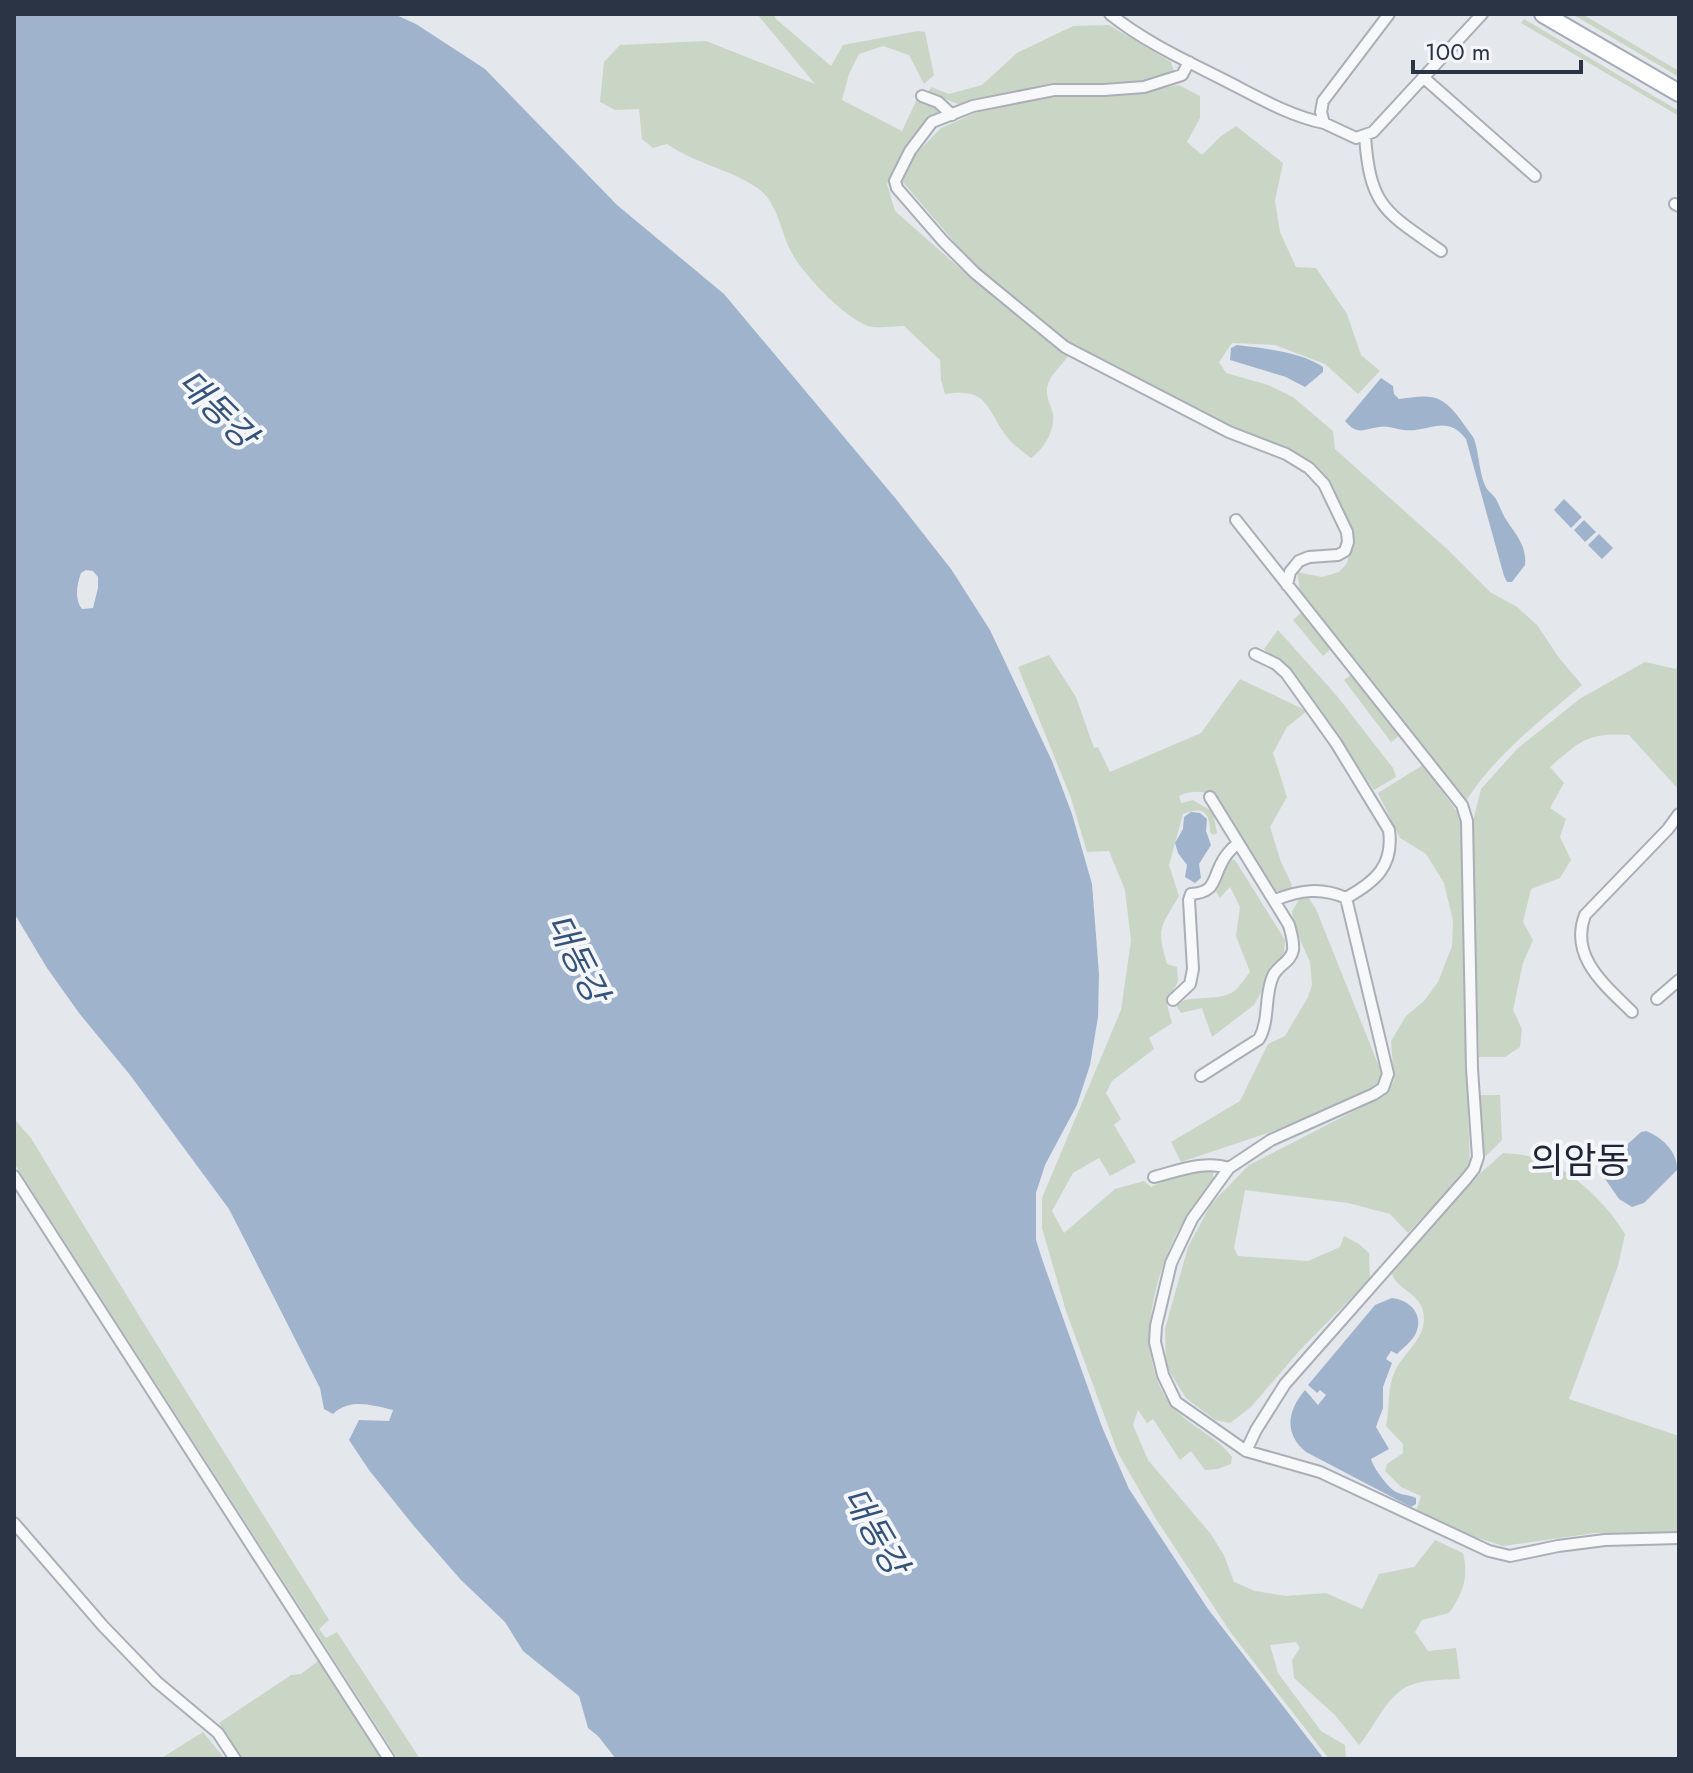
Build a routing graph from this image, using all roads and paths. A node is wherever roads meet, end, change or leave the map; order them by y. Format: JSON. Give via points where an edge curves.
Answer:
{"nodes":[{"id":1,"x":1110,"y":14,"type":"edge"},
{"id":2,"x":1389,"y":14,"type":"edge"},
{"id":3,"x":1482,"y":14,"type":"edge"},
{"id":4,"x":1543,"y":14,"type":"edge"},
{"id":5,"x":1189,"y":62,"type":"junction"},
{"id":6,"x":1423,"y":77,"type":"junction"},
{"id":7,"x":1679,"y":93,"type":"edge"},
{"id":8,"x":922,"y":96,"type":"dead end"},
{"id":9,"x":952,"y":115,"type":"junction"},
{"id":10,"x":1324,"y":123,"type":"junction"},
{"id":11,"x":1365,"y":136,"type":"junction"},
{"id":12,"x":1535,"y":176,"type":"dead end"},
{"id":13,"x":1441,"y":251,"type":"dead end"},
{"id":14,"x":1236,"y":520,"type":"dead end"},
{"id":15,"x":1287,"y":585,"type":"junction"},
{"id":16,"x":1255,"y":654,"type":"dead end"},
{"id":17,"x":1210,"y":797,"type":"dead end"},
{"id":18,"x":1679,"y":814,"type":"edge"},
{"id":19,"x":1238,"y":843,"type":"junction"},
{"id":20,"x":1346,"y":898,"type":"junction"},
{"id":21,"x":1275,"y":900,"type":"junction"},
{"id":22,"x":1679,"y":980,"type":"edge"},
{"id":23,"x":1657,"y":999,"type":"dead end"},
{"id":24,"x":1173,"y":1000,"type":"dead end"},
{"id":25,"x":1632,"y":1012,"type":"dead end"},
{"id":26,"x":1201,"y":1076,"type":"dead end"},
{"id":27,"x":1229,"y":1168,"type":"junction"},
{"id":28,"x":14,"y":1176,"type":"edge"},
{"id":29,"x":1154,"y":1177,"type":"dead end"},
{"id":30,"x":1246,"y":1451,"type":"junction"},
{"id":31,"x":14,"y":1523,"type":"edge"},
{"id":32,"x":1679,"y":1538,"type":"edge"},
{"id":33,"x":235,"y":1759,"type":"edge"},
{"id":34,"x":389,"y":1759,"type":"edge"}],
"edges":[{"from":1,"to":5,"type":"street"},
{"from":2,"to":10,"type":"street","via":[[1323,101]]},
{"from":3,"to":6,"type":"street"},
{"from":4,"to":7,"type":"main road"},
{"from":5,"to":9,"type":"street","via":[[1182,75],[1144,87],[1054,90]]},
{"from":5,"to":10,"type":"street","via":[[1288,112]]},
{"from":6,"to":11,"type":"street"},
{"from":6,"to":12,"type":"street"},
{"from":8,"to":9,"type":"street"},
{"from":9,"to":15,"type":"street","via":[[932,122],[895,181],[975,273],[1065,347],[1229,432],[1286,454],[1324,484],[1347,532],[1345,551],[1299,561]]},
{"from":10,"to":11,"type":"street","via":[[1356,138]]},
{"from":11,"to":13,"type":"street","via":[[1377,198],[1394,218]]},
{"from":14,"to":15,"type":"street"},
{"from":15,"to":30,"type":"street","via":[[1462,805],[1467,821],[1478,1157],[1466,1179],[1285,1384]]},
{"from":16,"to":20,"type":"street","via":[[1286,673],[1389,830],[1377,879]]},
{"from":17,"to":19,"type":"street"},
{"from":18,"to":25,"type":"street","via":[[1585,915],[1580,928],[1581,947],[1593,973]]},
{"from":19,"to":21,"type":"street"},
{"from":19,"to":24,"type":"street","via":[[1226,854],[1212,886],[1191,894],[1193,969],[1190,984]]},
{"from":20,"to":21,"type":"street","via":[[1298,891]]},
{"from":20,"to":27,"type":"street","via":[[1387,1082],[1374,1094],[1271,1140]]},
{"from":21,"to":26,"type":"street","via":[[1289,925],[1293,948],[1272,979],[1261,1035]]},
{"from":22,"to":23,"type":"street"},
{"from":27,"to":29,"type":"street","via":[[1200,1165]]},
{"from":27,"to":30,"type":"street","via":[[1178,1245],[1159,1305],[1155,1342],[1176,1402]]},
{"from":28,"to":34,"type":"street"},
{"from":30,"to":32,"type":"street","via":[[1320,1472],[1460,1539],[1510,1556],[1605,1540]]},
{"from":31,"to":33,"type":"street","via":[[103,1626],[157,1682],[218,1733]]}]}
